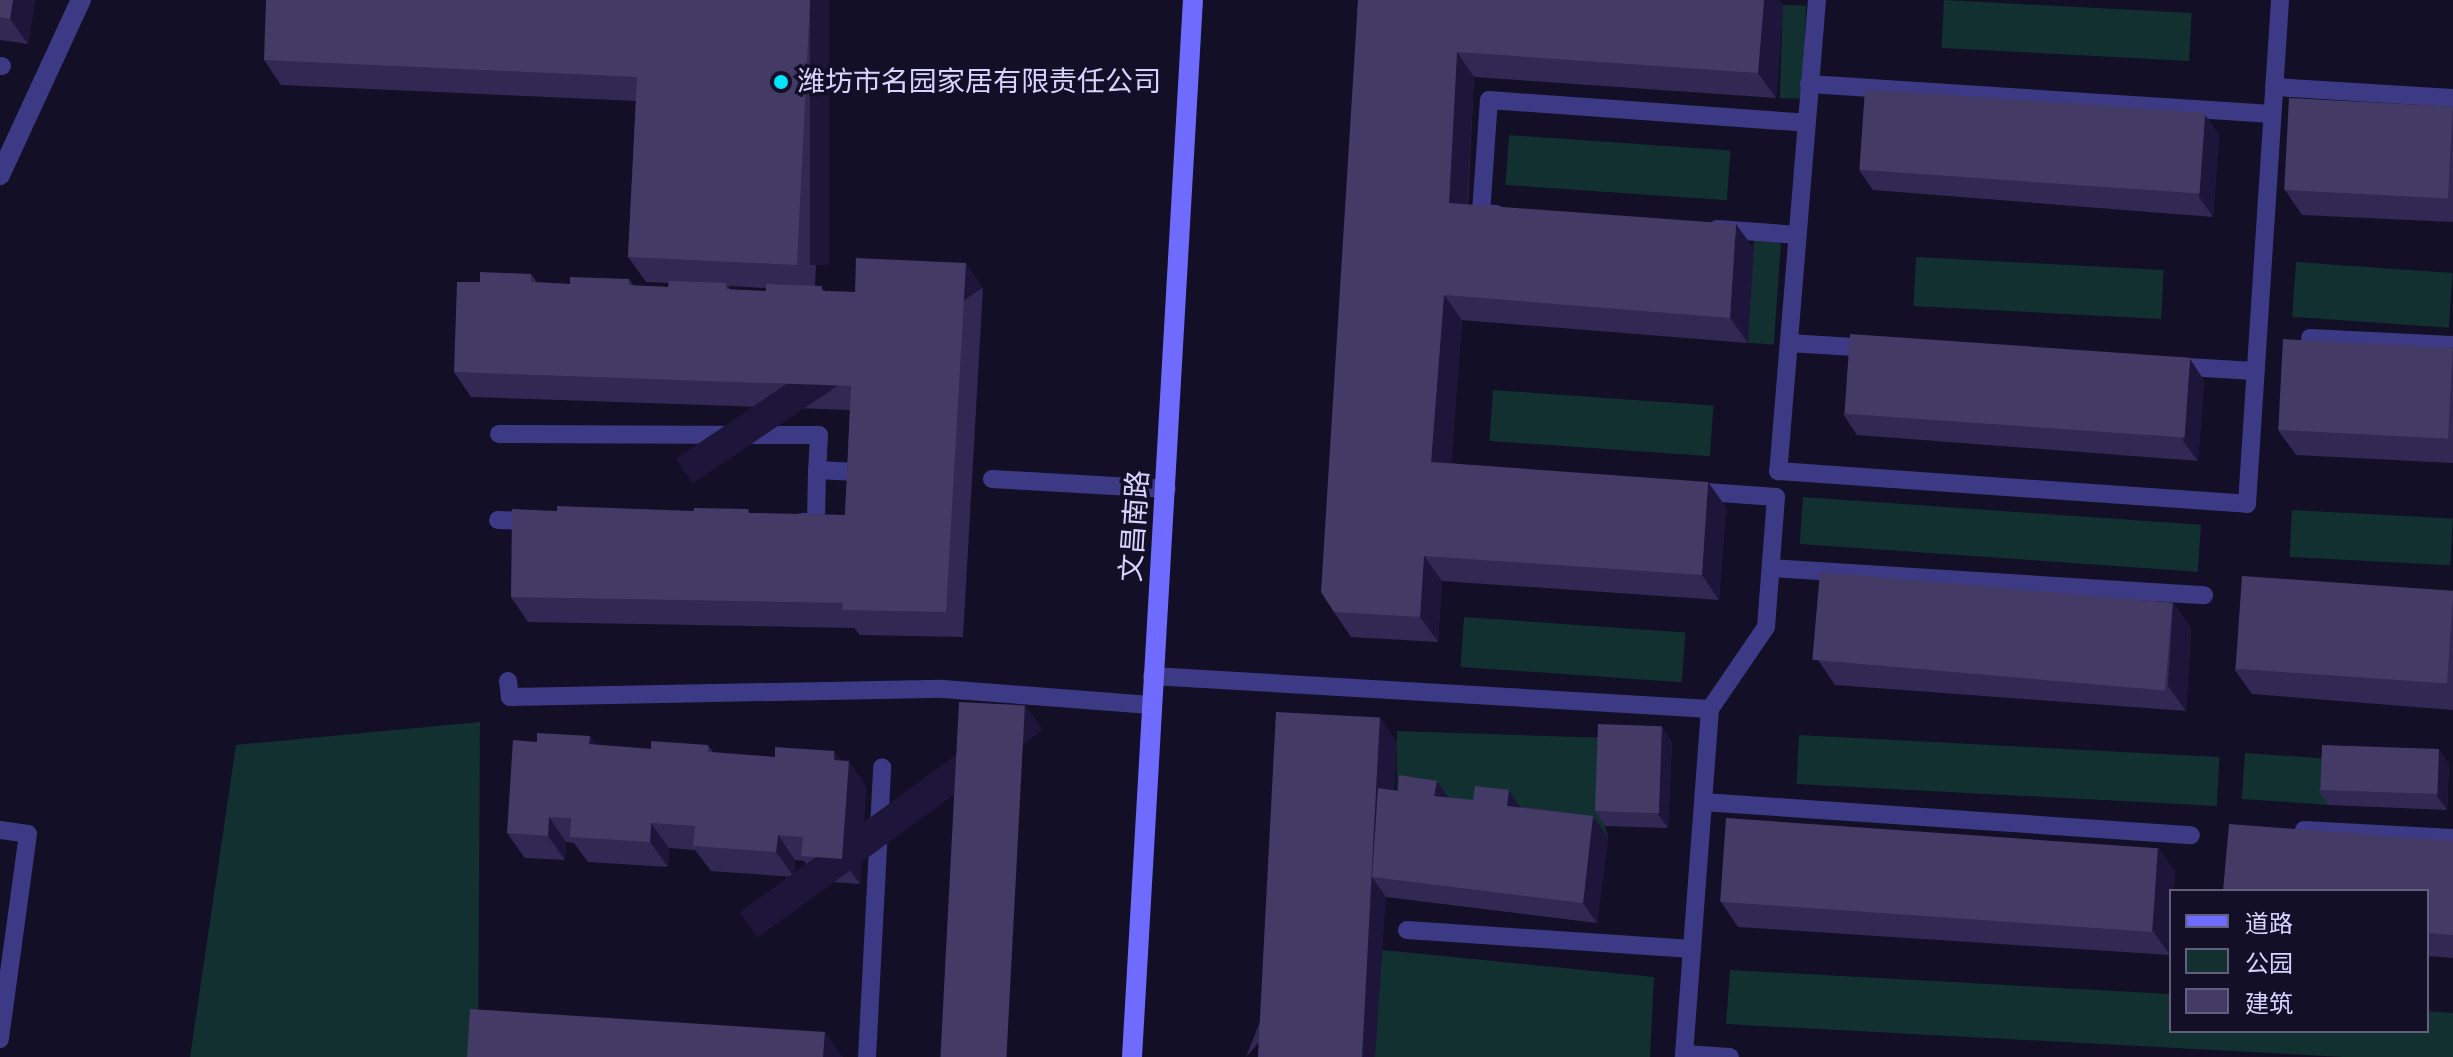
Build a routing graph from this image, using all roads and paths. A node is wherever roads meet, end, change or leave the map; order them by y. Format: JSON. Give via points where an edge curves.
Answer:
{"nodes":[{"id":1,"x":81,"y":0,"type":"edge"},
{"id":2,"x":1193,"y":0,"type":"edge"},
{"id":3,"x":1817,"y":0,"type":"edge"},
{"id":4,"x":2280,"y":0,"type":"edge"},
{"id":5,"x":1809,"y":84,"type":"junction"},
{"id":6,"x":2274,"y":87,"type":"junction"},
{"id":7,"x":2453,"y":98,"type":"edge"},
{"id":8,"x":2272,"y":114,"type":"junction"},
{"id":9,"x":1806,"y":123,"type":"junction"},
{"id":10,"x":0,"y":175,"type":"edge"},
{"id":11,"x":1513,"y":215,"type":"edge"},
{"id":12,"x":1703,"y":228,"type":"edge"},
{"id":13,"x":1798,"y":235,"type":"junction"},
{"id":14,"x":2310,"y":338,"type":"edge"},
{"id":15,"x":1789,"y":343,"type":"junction"},
{"id":16,"x":2453,"y":345,"type":"edge"},
{"id":17,"x":1882,"y":348,"type":"edge"},
{"id":18,"x":2146,"y":365,"type":"edge"},
{"id":19,"x":2254,"y":371,"type":"junction"},
{"id":20,"x":499,"y":434,"type":"dead end"},
{"id":21,"x":817,"y":470,"type":"junction"},
{"id":22,"x":852,"y":472,"type":"edge"},
{"id":23,"x":992,"y":479,"type":"dead end"},
{"id":24,"x":1167,"y":489,"type":"junction"},
{"id":25,"x":1669,"y":489,"type":"edge"},
{"id":26,"x":498,"y":520,"type":"dead end"},
{"id":27,"x":561,"y":521,"type":"edge"},
{"id":28,"x":784,"y":522,"type":"edge"},
{"id":29,"x":1771,"y":568,"type":"junction"},
{"id":30,"x":2204,"y":595,"type":"dead end"},
{"id":31,"x":1152,"y":676,"type":"junction"},
{"id":32,"x":508,"y":681,"type":"dead end"},
{"id":33,"x":1150,"y":705,"type":"junction"},
{"id":34,"x":1710,"y":709,"type":"junction"},
{"id":35,"x":882,"y":767,"type":"dead end"},
{"id":36,"x":1703,"y":802,"type":"junction"},
{"id":37,"x":2282,"y":829,"type":"edge"},
{"id":38,"x":0,"y":830,"type":"edge"},
{"id":39,"x":2191,"y":835,"type":"dead end"},
{"id":40,"x":2453,"y":838,"type":"edge"},
{"id":41,"x":1407,"y":930,"type":"dead end"},
{"id":42,"x":1692,"y":949,"type":"junction"},
{"id":43,"x":0,"y":1039,"type":"edge"},
{"id":44,"x":1684,"y":1056,"type":"edge"},
{"id":45,"x":867,"y":1057,"type":"edge"},
{"id":46,"x":1132,"y":1057,"type":"edge"},
{"id":47,"x":1730,"y":1057,"type":"edge"}],
"edges":[{"from":1,"to":10,"type":"street"},
{"from":2,"to":24,"type":"street","name":"文昌南路"},
{"from":3,"to":5,"type":"lane"},
{"from":4,"to":6,"type":"lane"},
{"from":5,"to":8,"type":"lane"},
{"from":5,"to":9,"type":"lane"},
{"from":6,"to":7,"type":"lane"},
{"from":6,"to":8,"type":"lane"},
{"from":8,"to":19,"type":"lane"},
{"from":9,"to":11,"type":"lane","via":[[1489,100],[1481,213]]},
{"from":9,"to":13,"type":"lane"},
{"from":12,"to":13,"type":"lane"},
{"from":13,"to":15,"type":"lane"},
{"from":14,"to":16,"type":"lane"},
{"from":15,"to":17,"type":"lane"},
{"from":15,"to":19,"type":"lane","via":[[1778,471],[2247,504]]},
{"from":18,"to":19,"type":"lane"},
{"from":20,"to":21,"type":"lane","via":[[819,435]]},
{"from":21,"to":22,"type":"lane"},
{"from":21,"to":28,"type":"lane","via":[[816,522]]},
{"from":23,"to":24,"type":"lane"},
{"from":24,"to":31,"type":"street","name":"文昌南路"},
{"from":25,"to":29,"type":"lane","via":[[1776,497]]},
{"from":26,"to":27,"type":"lane"},
{"from":29,"to":30,"type":"lane"},
{"from":29,"to":34,"type":"lane","via":[[1766,627]]},
{"from":31,"to":33,"type":"street","name":"文昌南路"},
{"from":31,"to":34,"type":"lane"},
{"from":32,"to":33,"type":"lane","via":[[510,697],[943,689]]},
{"from":33,"to":46,"type":"street","name":"文昌南路"},
{"from":34,"to":36,"type":"lane"},
{"from":35,"to":45,"type":"lane"},
{"from":36,"to":39,"type":"lane"},
{"from":36,"to":42,"type":"lane"},
{"from":37,"to":40,"type":"lane"},
{"from":38,"to":43,"type":"lane","via":[[28,834]]},
{"from":41,"to":42,"type":"lane"},
{"from":42,"to":44,"type":"lane"},
{"from":44,"to":47,"type":"lane"}]}
